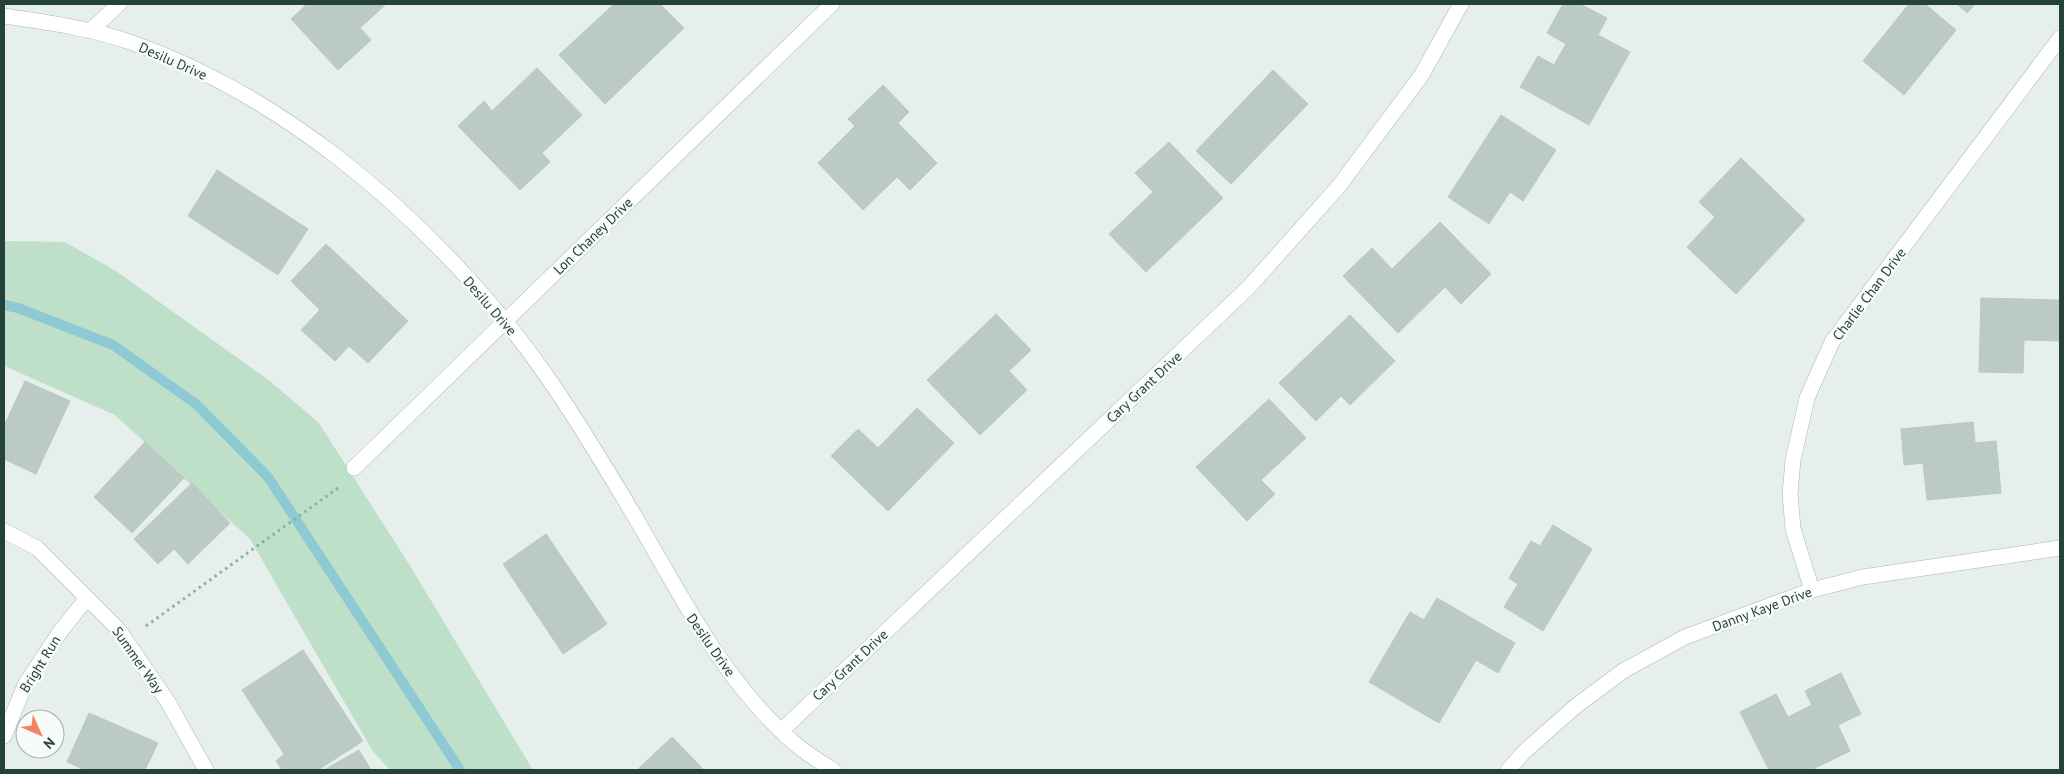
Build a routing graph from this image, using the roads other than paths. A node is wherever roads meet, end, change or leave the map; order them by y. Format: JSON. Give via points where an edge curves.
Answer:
{"nodes":[{"id":1,"x":119,"y":4,"type":"edge"},
{"id":2,"x":832,"y":4,"type":"edge"},
{"id":3,"x":1461,"y":4,"type":"edge"},
{"id":4,"x":4,"y":16,"type":"edge"},
{"id":5,"x":90,"y":31,"type":"junction"},
{"id":6,"x":2060,"y":38,"type":"edge"},
{"id":7,"x":506,"y":321,"type":"junction"},
{"id":8,"x":354,"y":468,"type":"dead end"},
{"id":9,"x":4,"y":532,"type":"edge"},
{"id":10,"x":2060,"y":548,"type":"edge"},
{"id":11,"x":1812,"y":590,"type":"junction"},
{"id":12,"x":87,"y":598,"type":"junction"},
{"id":13,"x":781,"y":731,"type":"junction"},
{"id":14,"x":4,"y":736,"type":"edge"},
{"id":15,"x":206,"y":770,"type":"edge"},
{"id":16,"x":833,"y":770,"type":"edge"},
{"id":17,"x":1508,"y":770,"type":"edge"}],
"edges":[{"from":1,"to":5,"type":"street"},
{"from":2,"to":7,"type":"street","name":"Lon Chaney Drive"},
{"from":3,"to":13,"type":"street","name":"Cary Grant Drive","via":[[1421,76],[1339,186],[1248,288]]},
{"from":4,"to":5,"type":"street","name":"Desilu Drive"},
{"from":5,"to":7,"type":"street","name":"Desilu Drive","via":[[167,56],[243,94],[304,132],[380,192],[441,250]]},
{"from":6,"to":11,"type":"street","name":"Charlie Chan Drive","via":[[1832,342],[1807,398],[1793,460],[1790,494],[1794,529]]},
{"from":7,"to":8,"type":"street","name":"Lon Chaney Drive"},
{"from":7,"to":13,"type":"street","name":"Desilu Drive","via":[[567,405],[690,616],[760,711]]},
{"from":9,"to":12,"type":"street","name":"Summer Way","via":[[37,548]]},
{"from":10,"to":11,"type":"street","name":"Danny Kaye Drive","via":[[1864,577]]},
{"from":11,"to":17,"type":"street","name":"Danny Kaye Drive","via":[[1685,637],[1624,671],[1576,706]]},
{"from":12,"to":14,"type":"street","name":"Bright Run","via":[[25,685]]},
{"from":12,"to":15,"type":"street","name":"Summer Way","via":[[118,628],[168,702]]},
{"from":13,"to":16,"type":"street","name":"Desilu Drive"}]}
